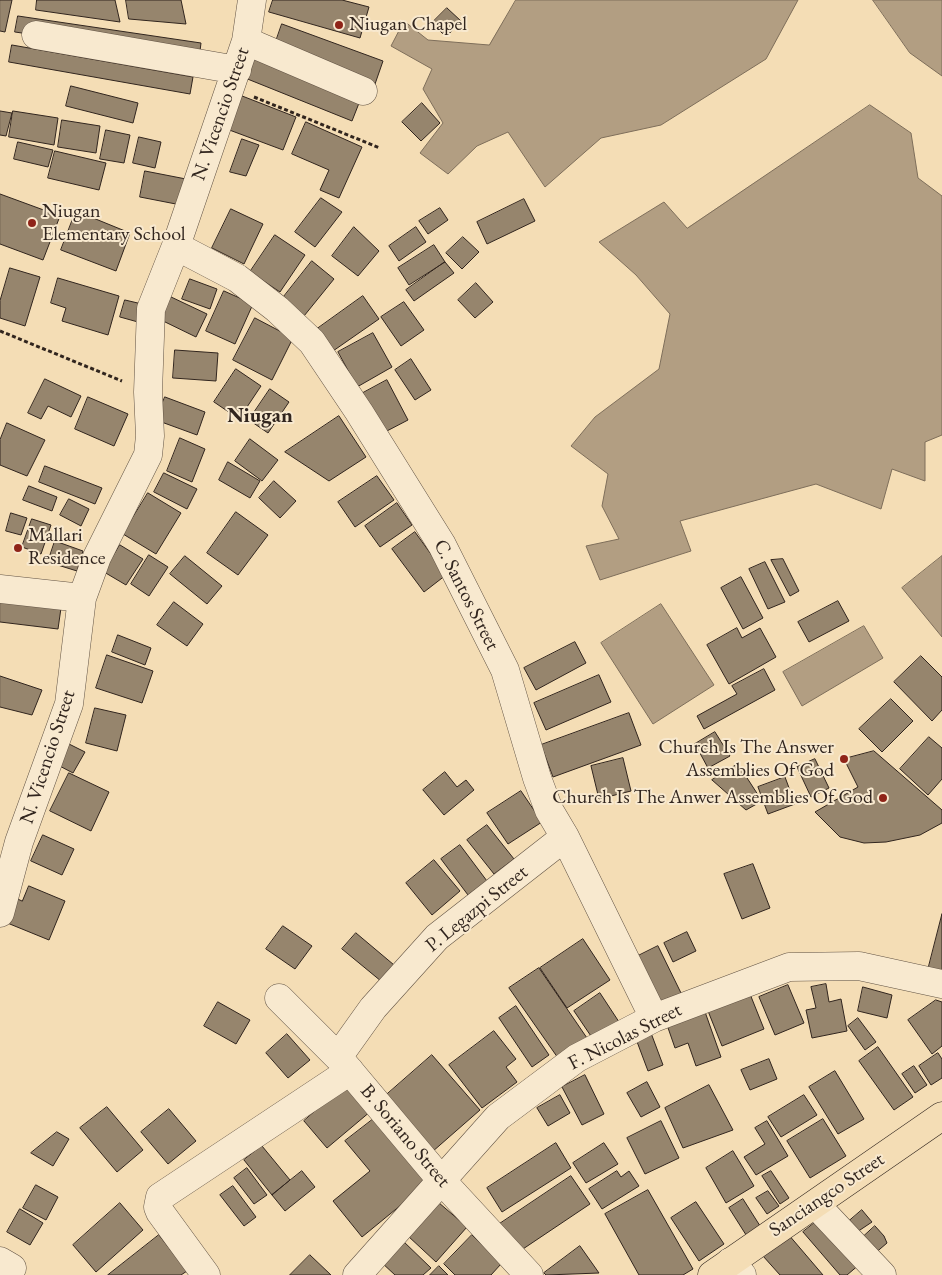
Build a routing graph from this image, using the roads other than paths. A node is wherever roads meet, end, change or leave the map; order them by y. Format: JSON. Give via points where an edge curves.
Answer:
{"nodes":[{"id":1,"x":252,"y":0,"type":"edge"},
{"id":2,"x":36,"y":35,"type":"dead end"},
{"id":3,"x":246,"y":41,"type":"junction"},
{"id":4,"x":233,"y":78,"type":"junction"},
{"id":5,"x":364,"y":91,"type":"dead end"},
{"id":6,"x":176,"y":246,"type":"junction"},
{"id":7,"x":0,"y":589,"type":"edge"},
{"id":8,"x":82,"y":598,"type":"junction"},
{"id":9,"x":565,"y":837,"type":"junction"},
{"id":10,"x":0,"y":913,"type":"edge"},
{"id":11,"x":942,"y":984,"type":"edge"},
{"id":12,"x":279,"y":998,"type":"dead end"},
{"id":13,"x":654,"y":1018,"type":"junction"},
{"id":14,"x":344,"y":1064,"type":"junction"},
{"id":15,"x":942,"y":1116,"type":"edge"},
{"id":16,"x":442,"y":1181,"type":"junction"},
{"id":17,"x":816,"y":1205,"type":"junction"},
{"id":18,"x":728,"y":1270,"type":"edge"},
{"id":19,"x":206,"y":1275,"type":"edge"},
{"id":20,"x":357,"y":1275,"type":"edge"},
{"id":21,"x":529,"y":1275,"type":"edge"},
{"id":22,"x":882,"y":1275,"type":"edge"}],
"edges":[{"from":1,"to":3,"type":"street","name":"N. Vicencio Street"},
{"from":2,"to":4,"type":"street"},
{"from":3,"to":4,"type":"street","name":"N. Vicencio Street"},
{"from":3,"to":5,"type":"street"},
{"from":4,"to":6,"type":"street","name":"N. Vicencio Street"},
{"from":6,"to":8,"type":"street","name":"N. Vicencio Street","via":[[151,309],[148,455],[114,520]]},
{"from":6,"to":9,"type":"street","name":"C. Santos Street","via":[[237,278],[277,309],[312,342],[359,412],[442,546],[504,670],[537,778],[549,810]]},
{"from":7,"to":8,"type":"street"},
{"from":8,"to":10,"type":"street","name":"N. Vicencio Street","via":[[69,704],[19,842]]},
{"from":9,"to":13,"type":"street","name":"C. Santos Street"},
{"from":9,"to":14,"type":"street","name":"P. Legazpi Street","via":[[437,937],[372,1008]]},
{"from":11,"to":13,"type":"street","name":"F. Nicolas Street","via":[[859,966],[789,967]]},
{"from":12,"to":14,"type":"street","name":"B. Soriano Street"},
{"from":13,"to":16,"type":"street","name":"F. Nicolas Street","via":[[577,1058],[498,1117]]},
{"from":14,"to":16,"type":"street","name":"B. Soriano Street"},
{"from":14,"to":19,"type":"street","via":[[160,1198],[160,1212]]},
{"from":15,"to":17,"type":"main road","name":"Sanciangco Street"},
{"from":16,"to":20,"type":"street","name":"F. Nicolas Street"},
{"from":16,"to":21,"type":"street","name":"B. Soriano Street"},
{"from":17,"to":18,"type":"main road","name":"Sanciangco Street"},
{"from":17,"to":22,"type":"street"}]}
